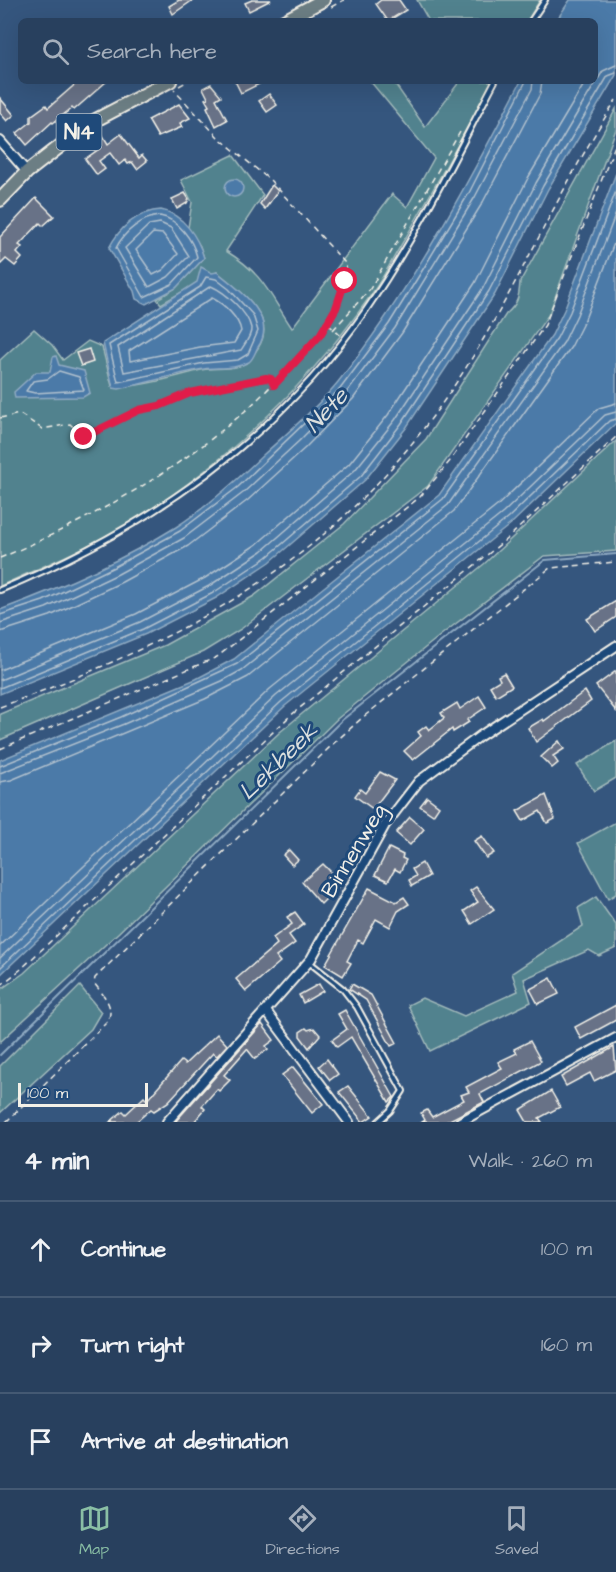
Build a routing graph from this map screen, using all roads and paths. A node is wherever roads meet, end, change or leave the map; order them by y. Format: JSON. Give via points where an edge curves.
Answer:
{"nodes":[{"id":1,"x":323,"y":0,"type":"edge"},
{"id":2,"x":545,"y":0,"type":"edge"},
{"id":3,"x":290,"y":18,"type":"edge"},
{"id":4,"x":533,"y":18,"type":"edge"},
{"id":5,"x":493,"y":84,"type":"edge"},
{"id":6,"x":172,"y":85,"type":"edge"},
{"id":7,"x":616,"y":100,"type":"edge"},
{"id":8,"x":0,"y":141,"type":"edge"},
{"id":9,"x":616,"y":143,"type":"edge"},
{"id":10,"x":27,"y":172,"type":"junction"},
{"id":11,"x":435,"y":179,"type":"dead end"},
{"id":12,"x":0,"y":200,"type":"edge"},
{"id":13,"x":327,"y":323,"type":"junction"},
{"id":14,"x":333,"y":330,"type":"junction"},
{"id":15,"x":344,"y":338,"type":"junction"},
{"id":16,"x":274,"y":385,"type":"junction"},
{"id":17,"x":0,"y":418,"type":"edge"},
{"id":18,"x":616,"y":437,"type":"edge"},
{"id":19,"x":0,"y":558,"type":"edge"},
{"id":20,"x":616,"y":562,"type":"edge"},
{"id":21,"x":0,"y":590,"type":"edge"},
{"id":22,"x":616,"y":646,"type":"edge"},
{"id":23,"x":0,"y":707,"type":"edge"},
{"id":24,"x":0,"y":749,"type":"edge"},
{"id":25,"x":309,"y":962,"type":"junction"},
{"id":26,"x":0,"y":986,"type":"edge"},
{"id":27,"x":266,"y":1011,"type":"junction"},
{"id":28,"x":616,"y":1038,"type":"edge"},
{"id":29,"x":6,"y":1122,"type":"edge"},
{"id":30,"x":166,"y":1122,"type":"edge"},
{"id":31,"x":349,"y":1122,"type":"edge"},
{"id":32,"x":378,"y":1122,"type":"edge"},
{"id":33,"x":460,"y":1122,"type":"edge"}],
"edges":[{"from":1,"to":3,"type":"main road"},
{"from":2,"to":4,"type":"lane"},
{"from":5,"to":15,"type":"lane","via":[[431,207],[365,312]]},
{"from":6,"to":10,"type":"main road","number":"N14","via":[[90,123]]},
{"from":6,"to":13,"type":"path","via":[[218,137],[271,181],[346,264],[345,281]]},
{"from":7,"to":23,"type":"path","via":[[458,380],[379,481],[340,520],[286,565],[209,615],[123,659]]},
{"from":8,"to":10,"type":"street"},
{"from":9,"to":24,"type":"path","via":[[545,325],[426,491],[216,657]]},
{"from":10,"to":12,"type":"main road","number":"N14"},
{"from":11,"to":14,"type":"path","via":[[370,289]]},
{"from":13,"to":14,"type":"path"},
{"from":13,"to":16,"type":"path","via":[[306,353]]},
{"from":14,"to":15,"type":"path"},
{"from":15,"to":21,"type":"lane","via":[[268,424],[169,503],[74,557]]},
{"from":16,"to":17,"type":"path","via":[[266,378],[190,393],[139,410],[84,437],[70,424],[42,429],[20,414]]},
{"from":16,"to":19,"type":"path","via":[[175,465],[80,521]]},
{"from":18,"to":26,"type":"path","via":[[509,537],[290,716]]},
{"from":20,"to":29,"type":"path","via":[[550,568],[333,744],[95,978],[94,983],[109,1004],[107,1022]]},
{"from":22,"to":25,"type":"street","name":"Binnenweg","via":[[419,781],[385,825]]},
{"from":25,"to":27,"type":"street","name":"Binnenweg"},
{"from":25,"to":32,"type":"lane","via":[[343,989],[357,1007],[403,1091]]},
{"from":27,"to":30,"type":"street","name":"Binnenweg"},
{"from":27,"to":31,"type":"street"},
{"from":28,"to":33,"type":"street"}]}
